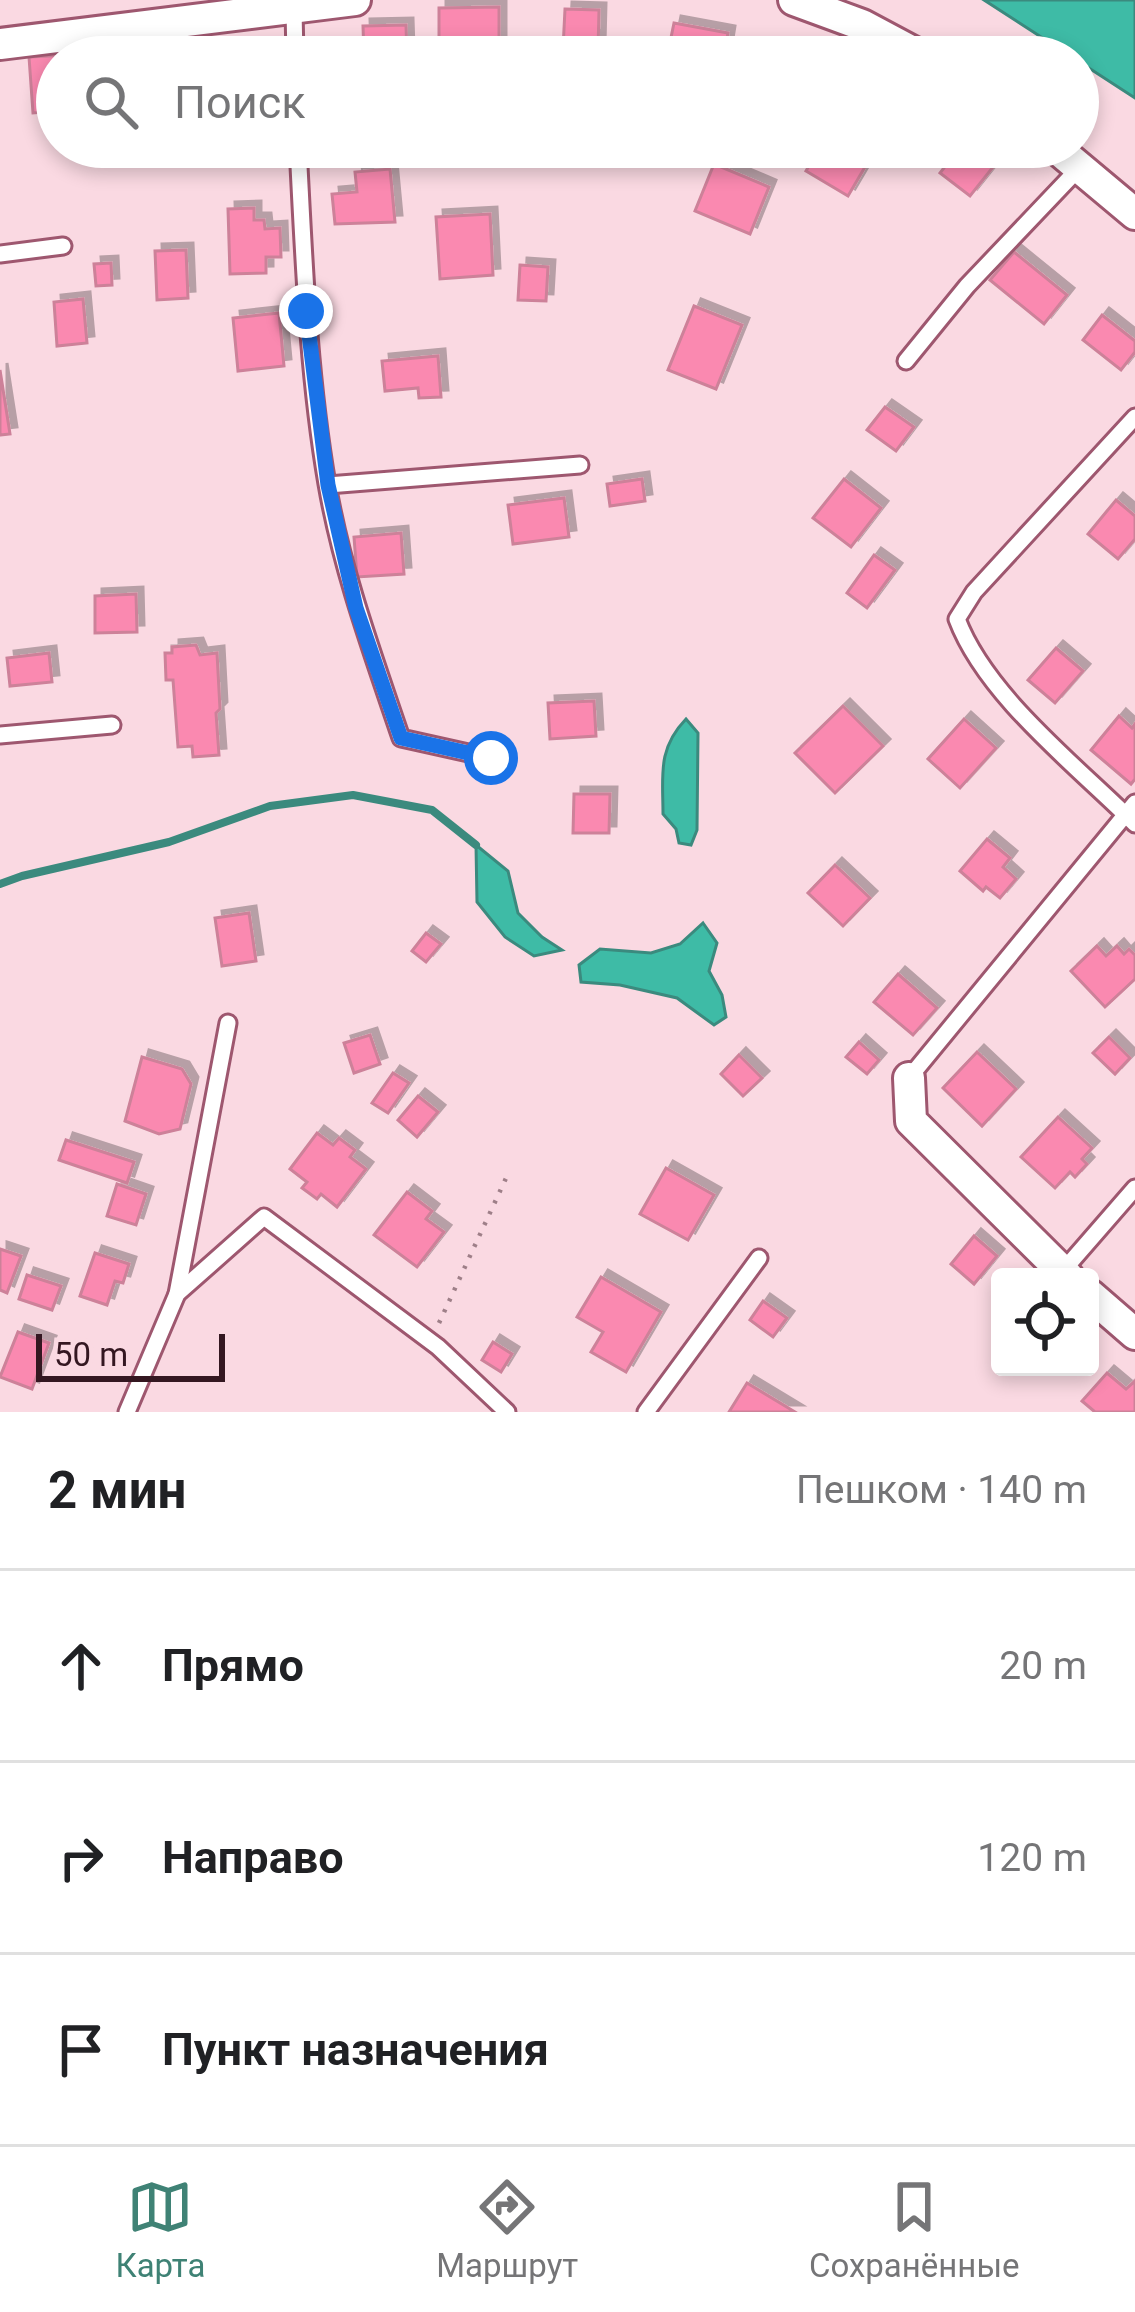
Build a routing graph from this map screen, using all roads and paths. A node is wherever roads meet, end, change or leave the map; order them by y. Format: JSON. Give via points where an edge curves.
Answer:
{"nodes":[{"id":1,"x":355,"y":0,"type":"edge"},
{"id":2,"x":794,"y":0,"type":"edge"},
{"id":3,"x":294,"y":10,"type":"junction"},
{"id":4,"x":69,"y":36,"type":"edge"},
{"id":5,"x":295,"y":36,"type":"edge"},
{"id":6,"x":883,"y":36,"type":"edge"},
{"id":7,"x":36,"y":40,"type":"edge"},
{"id":8,"x":0,"y":44,"type":"edge"},
{"id":9,"x":299,"y":168,"type":"edge"},
{"id":10,"x":1079,"y":168,"type":"edge"},
{"id":11,"x":1083,"y":168,"type":"edge"},
{"id":12,"x":1135,"y":214,"type":"edge"},
{"id":13,"x":63,"y":246,"type":"dead end"},
{"id":14,"x":0,"y":254,"type":"edge"},
{"id":15,"x":906,"y":361,"type":"dead end"},
{"id":16,"x":1135,"y":417,"type":"edge"},
{"id":17,"x":580,"y":465,"type":"dead end"},
{"id":18,"x":328,"y":485,"type":"junction"},
{"id":19,"x":112,"y":725,"type":"dead end"},
{"id":20,"x":0,"y":735,"type":"edge"},
{"id":21,"x":491,"y":758,"type":"dead end"},
{"id":22,"x":1132,"y":814,"type":"edge"},
{"id":23,"x":228,"y":1023,"type":"dead end"},
{"id":24,"x":909,"y":1078,"type":"joint"},
{"id":25,"x":507,"y":1176,"type":"dead end"},
{"id":26,"x":1135,"y":1188,"type":"edge"},
{"id":27,"x":759,"y":1258,"type":"dead end"},
{"id":28,"x":1059,"y":1268,"type":"edge"},
{"id":29,"x":1070,"y":1268,"type":"edge"},
{"id":30,"x":177,"y":1294,"type":"junction"},
{"id":31,"x":1099,"y":1303,"type":"edge"},
{"id":32,"x":1135,"y":1334,"type":"edge"},
{"id":33,"x":438,"y":1347,"type":"junction"},
{"id":34,"x":127,"y":1412,"type":"edge"},
{"id":35,"x":507,"y":1412,"type":"edge"},
{"id":36,"x":646,"y":1412,"type":"edge"}],
"edges":[{"from":1,"to":3,"type":"street"},
{"from":2,"to":6,"type":"street"},
{"from":3,"to":4,"type":"street"},
{"from":3,"to":5,"type":"lane"},
{"from":7,"to":8,"type":"street"},
{"from":9,"to":18,"type":"lane","via":[[306,311]]},
{"from":10,"to":15,"type":"lane"},
{"from":11,"to":12,"type":"street"},
{"from":13,"to":14,"type":"lane"},
{"from":16,"to":22,"type":"lane","via":[[957,619],[1010,701]]},
{"from":17,"to":18,"type":"lane"},
{"from":18,"to":21,"type":"lane","via":[[356,608],[401,738]]},
{"from":19,"to":20,"type":"lane"},
{"from":22,"to":24,"type":"lane"},
{"from":23,"to":30,"type":"lane"},
{"from":24,"to":28,"type":"street","via":[[911,1121]]},
{"from":25,"to":33,"type":"path","via":[[439,1321]]},
{"from":26,"to":29,"type":"lane"},
{"from":27,"to":36,"type":"lane"},
{"from":30,"to":33,"type":"lane","via":[[264,1217]]},
{"from":30,"to":34,"type":"lane"},
{"from":31,"to":32,"type":"street"},
{"from":33,"to":35,"type":"lane"}]}
